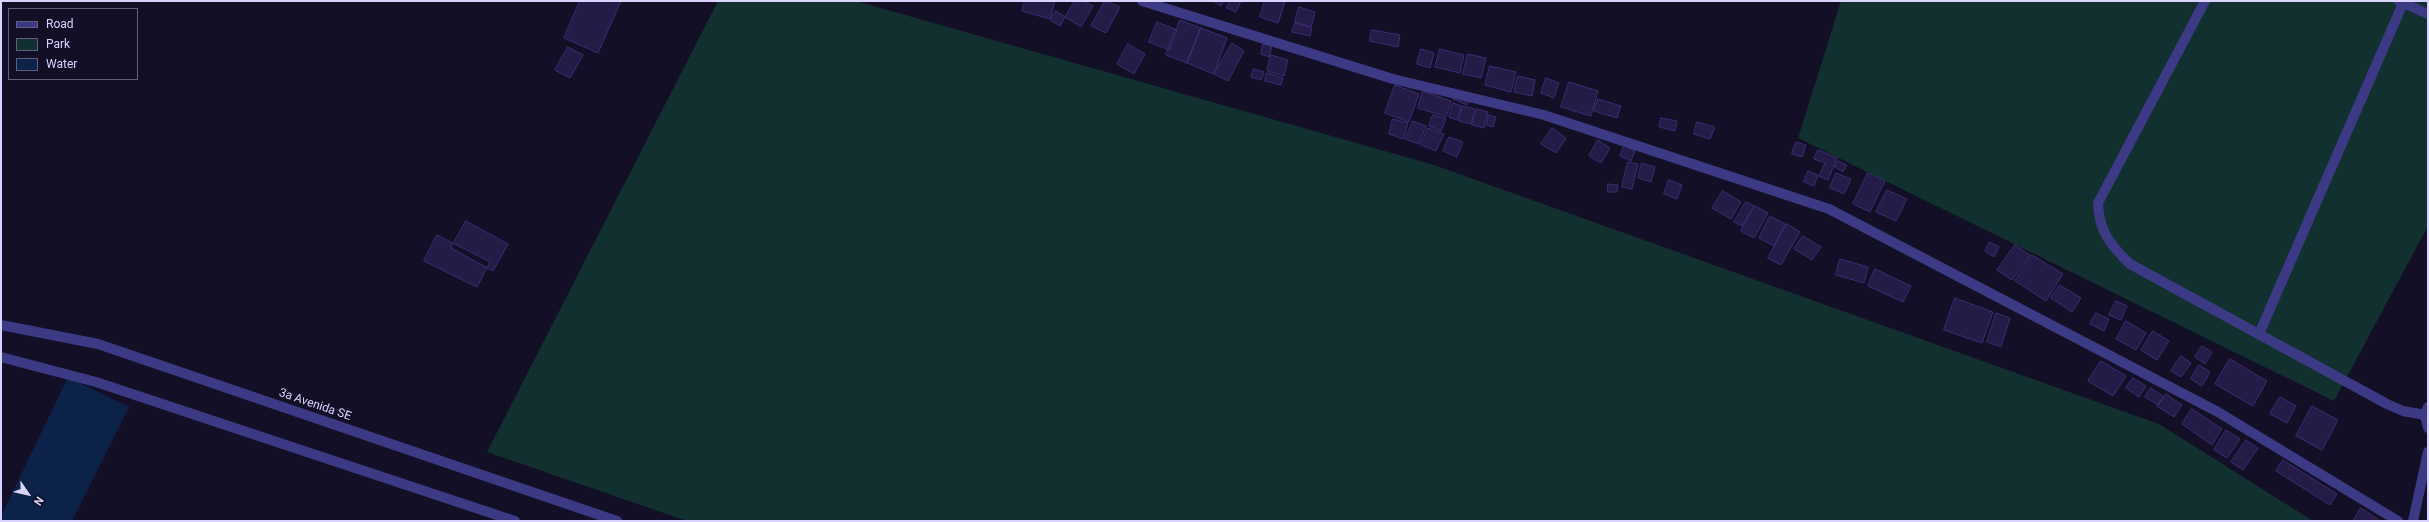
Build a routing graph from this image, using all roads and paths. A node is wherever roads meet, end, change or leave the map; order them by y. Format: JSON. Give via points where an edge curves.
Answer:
{"nodes":[{"id":1,"x":1142,"y":1,"type":"edge"},
{"id":2,"x":2205,"y":1,"type":"edge"},
{"id":3,"x":2402,"y":2,"type":"edge"},
{"id":4,"x":2428,"y":14,"type":"edge"},
{"id":5,"x":1,"y":325,"type":"edge"},
{"id":6,"x":2258,"y":334,"type":"junction"},
{"id":7,"x":1,"y":357,"type":"edge"},
{"id":8,"x":2427,"y":411,"type":"edge"},
{"id":9,"x":2428,"y":428,"type":"edge"},
{"id":10,"x":2428,"y":452,"type":"edge"},
{"id":11,"x":515,"y":521,"type":"edge"},
{"id":12,"x":617,"y":521,"type":"edge"},
{"id":13,"x":2398,"y":521,"type":"edge"},
{"id":14,"x":2413,"y":521,"type":"edge"}],
"edges":[{"from":1,"to":13,"type":"street","via":[[1393,79],[1544,115],[1829,209],[2218,412]]},
{"from":2,"to":6,"type":"street","via":[[2098,203],[2098,219],[2104,236],[2130,264]]},
{"from":3,"to":4,"type":"street"},
{"from":3,"to":6,"type":"street"},
{"from":5,"to":12,"type":"street","name":"3a Avenida SE","via":[[98,344]]},
{"from":6,"to":8,"type":"street","via":[[2387,404],[2403,411]]},
{"from":7,"to":11,"type":"street","via":[[96,382]]},
{"from":8,"to":9,"type":"street"},
{"from":10,"to":14,"type":"street"}]}
